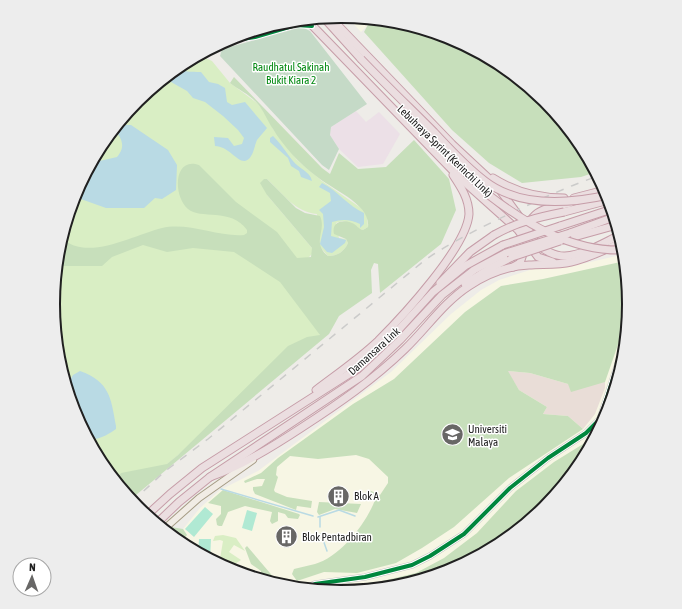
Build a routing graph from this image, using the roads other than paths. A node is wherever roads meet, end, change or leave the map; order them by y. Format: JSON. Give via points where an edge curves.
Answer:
{"nodes":[{"id":1,"x":336,"y":23,"type":"edge"},
{"id":2,"x":314,"y":24,"type":"edge"},
{"id":3,"x":315,"y":24,"type":"edge"},
{"id":4,"x":329,"y":24,"type":"edge"},
{"id":5,"x":272,"y":32,"type":"edge"},
{"id":6,"x":254,"y":37,"type":"edge"},
{"id":7,"x":358,"y":61,"type":"junction"},
{"id":8,"x":445,"y":163,"type":"junction"},
{"id":9,"x":482,"y":172,"type":"junction"},
{"id":10,"x":497,"y":186,"type":"junction"},
{"id":11,"x":598,"y":192,"type":"edge"},
{"id":12,"x":600,"y":195,"type":"edge"},
{"id":13,"x":600,"y":196,"type":"edge"},
{"id":14,"x":481,"y":197,"type":"junction"},
{"id":15,"x":603,"y":202,"type":"edge"},
{"id":16,"x":607,"y":211,"type":"edge"},
{"id":17,"x":609,"y":219,"type":"edge"},
{"id":18,"x":611,"y":227,"type":"edge"},
{"id":19,"x":614,"y":238,"type":"edge"},
{"id":20,"x":527,"y":242,"type":"junction"},
{"id":21,"x":616,"y":245,"type":"edge"},
{"id":22,"x":617,"y":250,"type":"edge"},
{"id":23,"x":509,"y":255,"type":"junction"},
{"id":24,"x":571,"y":262,"type":"junction"},
{"id":25,"x":511,"y":268,"type":"junction"},
{"id":26,"x":433,"y":292,"type":"junction"},
{"id":27,"x":412,"y":336,"type":"junction"},
{"id":28,"x":396,"y":356,"type":"junction"},
{"id":29,"x":362,"y":376,"type":"junction"},
{"id":30,"x":289,"y":411,"type":"junction"},
{"id":31,"x":595,"y":425,"type":"edge"},
{"id":32,"x":264,"y":452,"type":"junction"},
{"id":33,"x":210,"y":477,"type":"junction"},
{"id":34,"x":151,"y":512,"type":"edge"},
{"id":35,"x":160,"y":520,"type":"edge"},
{"id":36,"x":168,"y":526,"type":"edge"},
{"id":37,"x":314,"y":585,"type":"edge"}],
"edges":[{"from":1,"to":9,"type":"highway"},
{"from":2,"to":8,"type":"highway"},
{"from":3,"to":7,"type":"highway","name":"Lebuhraya Sprint (Kerinchi Link)"},
{"from":4,"to":7,"type":"highway","name":"Lebuhraya Sprint (Kerinchi Link)"},
{"from":5,"to":6,"type":"street"},
{"from":7,"to":12,"type":"highway","name":"Lebuhraya Sprint (Kerinchi Link)","bridge":true,"via":[[485,182],[524,198],[547,202],[566,202]]},
{"from":7,"to":22,"type":"highway","name":"Lebuhraya Sprint (Kerinchi Link)","bridge":true,"via":[[464,173],[506,209],[550,234],[570,242]]},
{"from":8,"to":14,"type":"highway"},
{"from":8,"to":30,"type":"highway","via":[[467,199],[469,213],[460,240],[434,279],[378,340]]},
{"from":9,"to":10,"type":"highway"},
{"from":9,"to":11,"type":"highway","via":[[516,191],[540,197],[573,198]]},
{"from":10,"to":14,"type":"highway","via":[[494,200],[489,201]]},
{"from":10,"to":20,"type":"highway","via":[[521,219]]},
{"from":13,"to":19,"type":"highway","via":[[544,209],[530,220],[528,229],[536,242],[554,255],[577,254]]},
{"from":14,"to":20,"type":"highway","via":[[501,213]]},
{"from":15,"to":26,"type":"highway","bridge":true,"via":[[514,224],[470,252]]},
{"from":16,"to":26,"type":"highway","name":"Damansara Link","bridge":true,"via":[[503,245],[465,266]]},
{"from":17,"to":23,"type":"highway","name":"Damansara Link","bridge":true},
{"from":18,"to":23,"type":"highway","bridge":true},
{"from":20,"to":24,"type":"highway","via":[[538,257],[547,261]]},
{"from":20,"to":25,"type":"highway","via":[[520,263]]},
{"from":21,"to":24,"type":"highway"},
{"from":23,"to":27,"type":"highway","via":[[455,292]]},
{"from":23,"to":29,"type":"highway","name":"Damansara Link","via":[[474,270],[442,295]]},
{"from":24,"to":25,"type":"highway"},
{"from":25,"to":28,"type":"highway","via":[[494,273],[450,301]]},
{"from":26,"to":30,"type":"highway","name":"Damansara Link","via":[[393,336],[360,367]]},
{"from":27,"to":28,"type":"highway"},
{"from":27,"to":29,"type":"highway","via":[[375,369]]},
{"from":28,"to":32,"type":"highway","via":[[361,388]]},
{"from":29,"to":33,"type":"highway","name":"Damansara Link"},
{"from":30,"to":34,"type":"highway","name":"Damansara Link","via":[[202,468]]},
{"from":31,"to":37,"type":"street","via":[[510,488],[464,534],[430,556],[412,565],[365,577]]},
{"from":32,"to":33,"type":"highway","via":[[230,470]]},
{"from":32,"to":36,"type":"main road","via":[[199,498]]},
{"from":33,"to":35,"type":"highway","name":"Damansara Link"}]}
